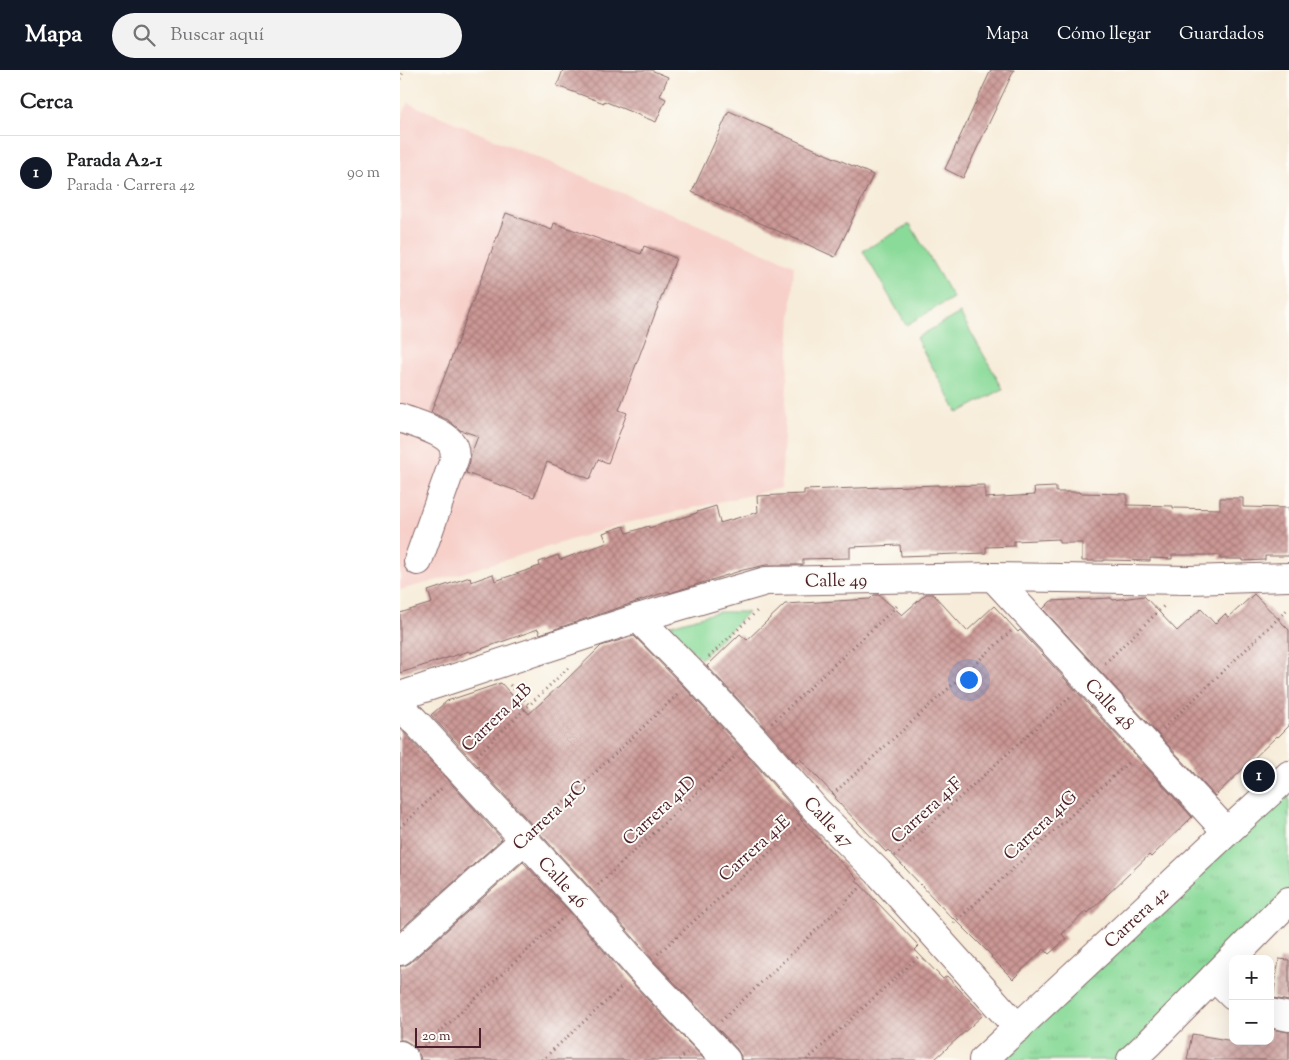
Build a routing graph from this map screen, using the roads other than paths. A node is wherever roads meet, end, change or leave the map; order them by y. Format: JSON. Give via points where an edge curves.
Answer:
{"nodes":[{"id":1,"x":400,"y":418,"type":"edge"},
{"id":2,"x":418,"y":561,"type":"dead end"},
{"id":3,"x":993,"y":577,"type":"junction"},
{"id":4,"x":1289,"y":577,"type":"edge"},
{"id":5,"x":638,"y":618,"type":"junction"},
{"id":6,"x":400,"y":696,"type":"edge"},
{"id":7,"x":400,"y":705,"type":"edge"},
{"id":8,"x":1289,"y":775,"type":"edge"},
{"id":9,"x":1227,"y":832,"type":"junction"},
{"id":10,"x":524,"y":840,"type":"junction"},
{"id":11,"x":1283,"y":913,"type":"edge"},
{"id":12,"x":400,"y":950,"type":"edge"},
{"id":13,"x":1214,"y":977,"type":"junction"},
{"id":14,"x":1229,"y":992,"type":"edge"},
{"id":15,"x":1274,"y":1014,"type":"edge"},
{"id":16,"x":1289,"y":1017,"type":"edge"},
{"id":17,"x":1018,"y":1028,"type":"junction"},
{"id":18,"x":1152,"y":1051,"type":"edge"},
{"id":19,"x":726,"y":1060,"type":"edge"},
{"id":20,"x":983,"y":1060,"type":"edge"},
{"id":21,"x":1131,"y":1060,"type":"edge"}],
"edges":[{"from":1,"to":2,"type":"street","via":[[447,438],[454,448],[454,457]]},
{"from":3,"to":4,"type":"street","name":"Calle 49","via":[[1190,580]]},
{"from":3,"to":5,"type":"street","name":"Calle 49","via":[[766,582]]},
{"from":3,"to":9,"type":"street","name":"Calle 48"},
{"from":5,"to":6,"type":"street","name":"Calle 49"},
{"from":5,"to":17,"type":"street","name":"Calle 47","via":[[878,872]]},
{"from":7,"to":10,"type":"street","name":"Calle 46"},
{"from":8,"to":9,"type":"street","name":"Carrera 42"},
{"from":9,"to":17,"type":"street","name":"Carrera 42"},
{"from":10,"to":12,"type":"street","name":"Carrera 41C"},
{"from":10,"to":19,"type":"street","name":"Calle 46"},
{"from":11,"to":13,"type":"street"},
{"from":13,"to":14,"type":"street"},
{"from":13,"to":18,"type":"street"},
{"from":15,"to":16,"type":"street"},
{"from":17,"to":20,"type":"street","name":"Carrera 42"},
{"from":18,"to":21,"type":"street"}]}
